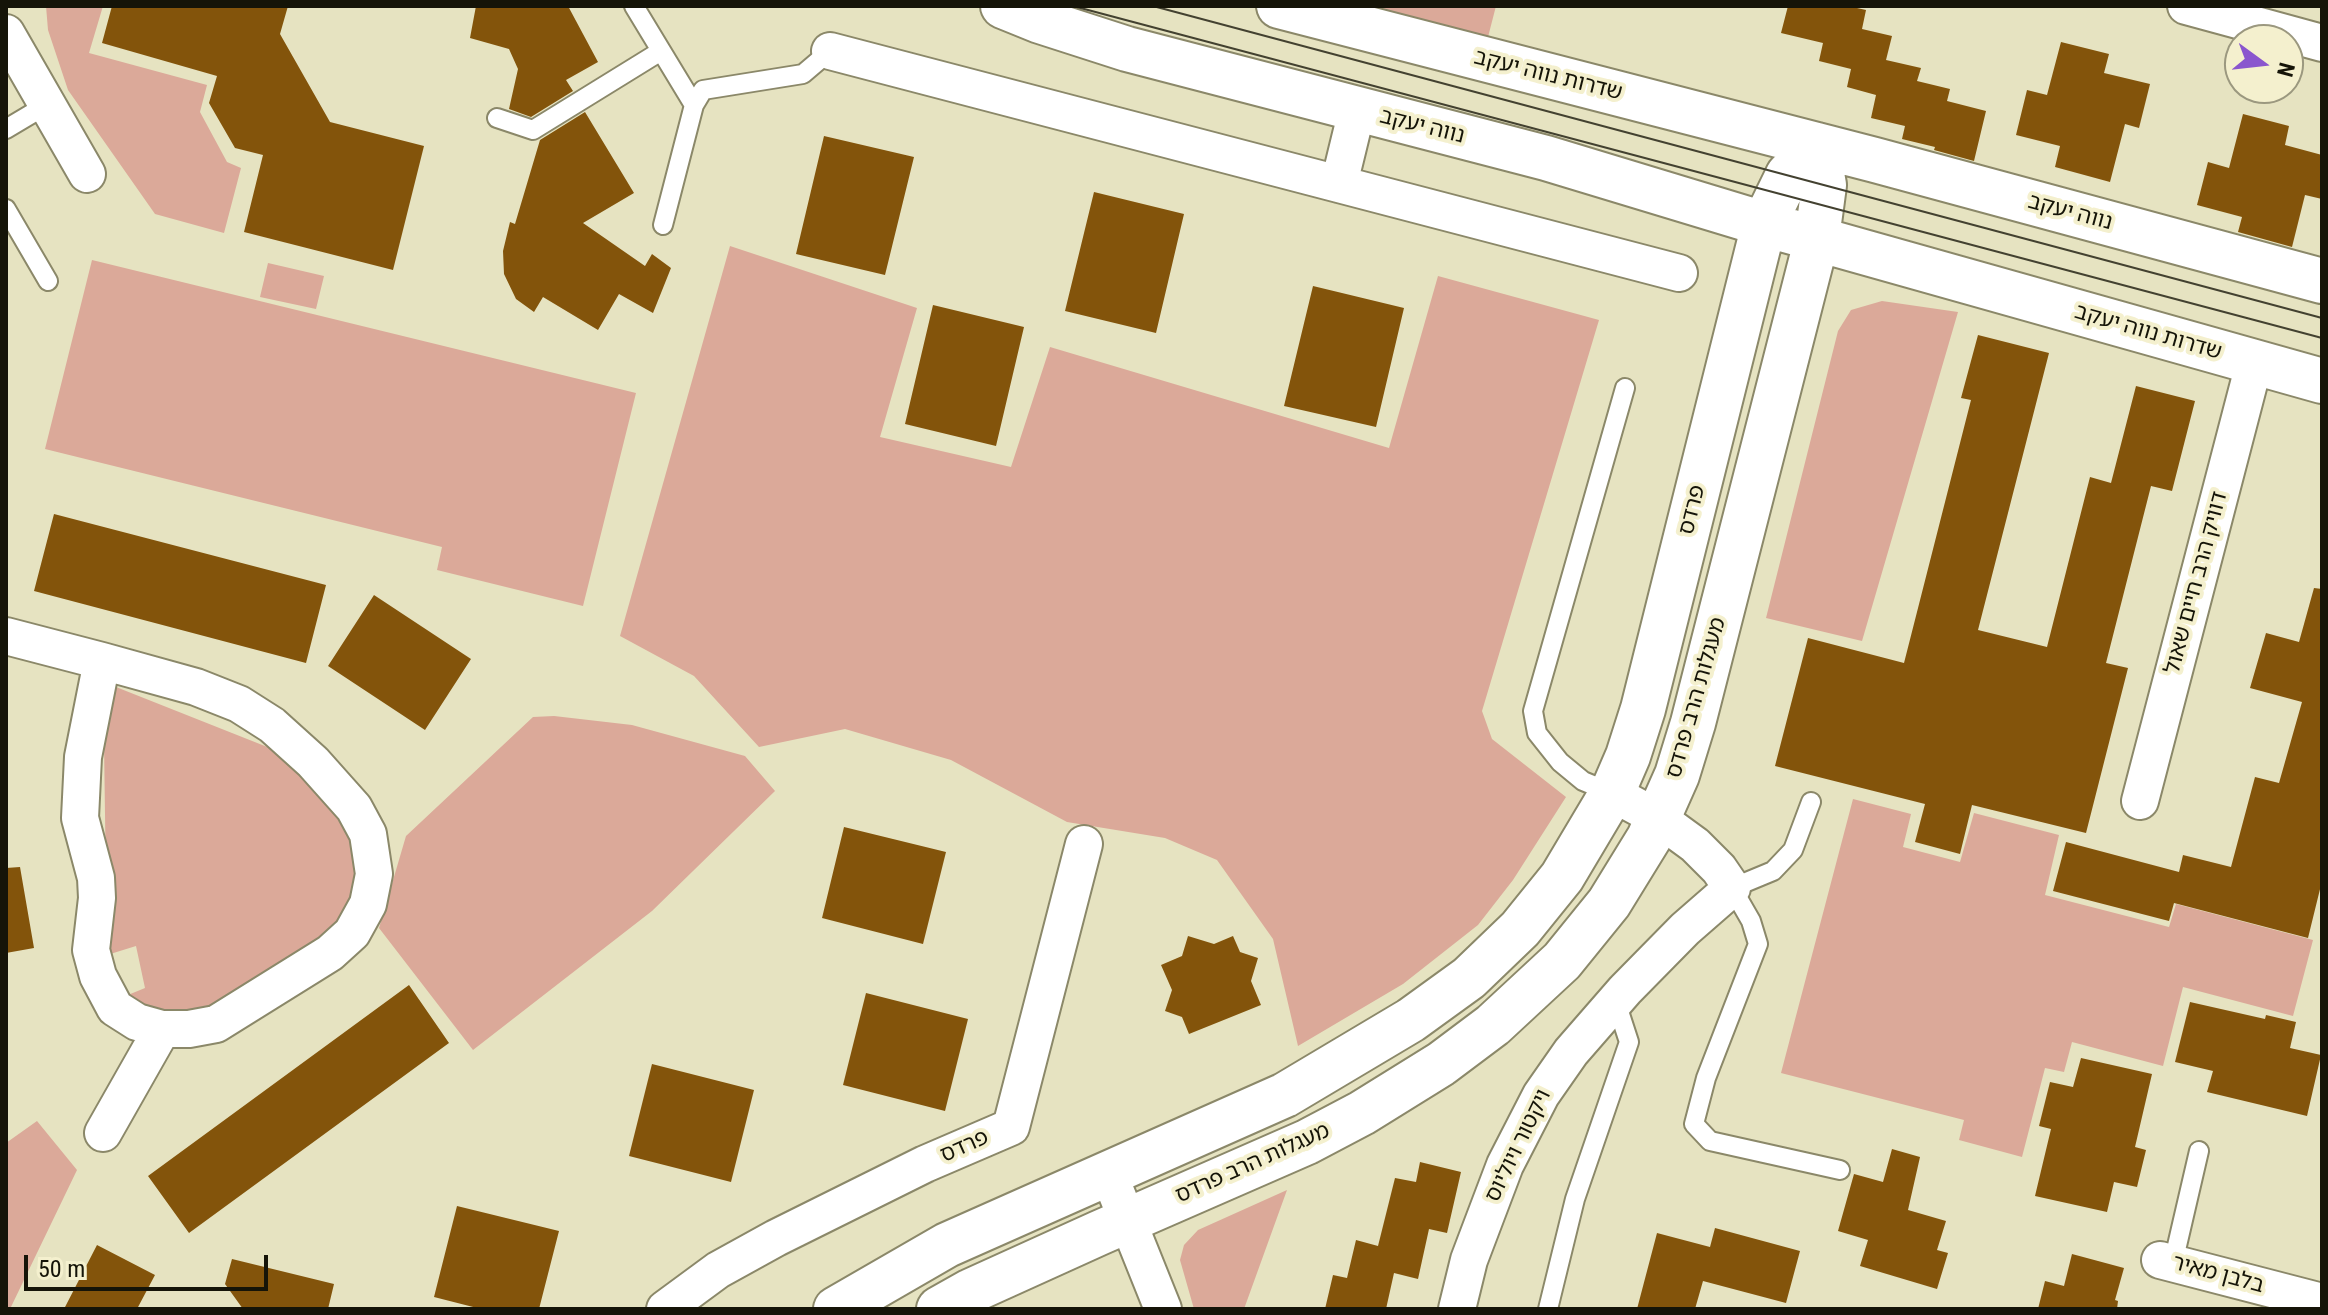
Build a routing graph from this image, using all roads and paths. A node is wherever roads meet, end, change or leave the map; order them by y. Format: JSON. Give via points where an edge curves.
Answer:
{"nodes":[{"id":1,"x":634,"y":6,"type":"edge"},
{"id":2,"x":1003,"y":6,"type":"edge"},
{"id":3,"x":1279,"y":6,"type":"edge"},
{"id":4,"x":2186,"y":6,"type":"edge"},
{"id":5,"x":6,"y":33,"type":"edge"},
{"id":6,"x":2322,"y":43,"type":"edge"},
{"id":7,"x":661,"y":51,"type":"junction"},
{"id":8,"x":830,"y":51,"type":"joint"},
{"id":9,"x":48,"y":104,"type":"junction"},
{"id":10,"x":694,"y":105,"type":"junction"},
{"id":11,"x":1357,"y":110,"type":"junction"},
{"id":12,"x":497,"y":118,"type":"dead end"},
{"id":13,"x":6,"y":129,"type":"edge"},
{"id":14,"x":1817,"y":145,"type":"junction"},
{"id":15,"x":87,"y":174,"type":"dead end"},
{"id":16,"x":1339,"y":184,"type":"junction"},
{"id":17,"x":6,"y":209,"type":"edge"},
{"id":18,"x":1764,"y":224,"type":"junction"},
{"id":19,"x":663,"y":225,"type":"dead end"},
{"id":20,"x":1817,"y":238,"type":"junction"},
{"id":21,"x":1679,"y":273,"type":"dead end"},
{"id":22,"x":48,"y":281,"type":"dead end"},
{"id":23,"x":2322,"y":281,"type":"edge"},
{"id":24,"x":2254,"y":364,"type":"junction"},
{"id":25,"x":2322,"y":381,"type":"edge"},
{"id":26,"x":1625,"y":388,"type":"dead end"},
{"id":27,"x":6,"y":636,"type":"edge"},
{"id":28,"x":102,"y":661,"type":"junction"},
{"id":29,"x":1612,"y":793,"type":"junction"},
{"id":30,"x":2140,"y":801,"type":"dead end"},
{"id":31,"x":1811,"y":802,"type":"dead end"},
{"id":32,"x":1658,"y":818,"type":"junction"},
{"id":33,"x":1084,"y":844,"type":"dead end"},
{"id":34,"x":1732,"y":888,"type":"junction"},
{"id":35,"x":1616,"y":1002,"type":"junction"},
{"id":36,"x":162,"y":1029,"type":"junction"},
{"id":37,"x":103,"y":1133,"type":"dead end"},
{"id":38,"x":2199,"y":1151,"type":"dead end"},
{"id":39,"x":1840,"y":1170,"type":"dead end"},
{"id":40,"x":1108,"y":1172,"type":"junction"},
{"id":41,"x":1128,"y":1220,"type":"junction"},
{"id":42,"x":2166,"y":1262,"type":"joint"},
{"id":43,"x":2322,"y":1302,"type":"edge"},
{"id":44,"x":665,"y":1309,"type":"edge"},
{"id":45,"x":836,"y":1309,"type":"edge"},
{"id":46,"x":939,"y":1309,"type":"edge"},
{"id":47,"x":1163,"y":1309,"type":"edge"},
{"id":48,"x":1457,"y":1309,"type":"edge"},
{"id":49,"x":1548,"y":1309,"type":"edge"}],
"edges":[{"from":1,"to":7,"type":"lane"},
{"from":2,"to":11,"type":"street","via":[[1127,49]]},
{"from":3,"to":14,"type":"street","name":"שדרות נווה יעקב"},
{"from":4,"to":6,"type":"street"},
{"from":5,"to":9,"type":"street"},
{"from":7,"to":10,"type":"lane"},
{"from":7,"to":12,"type":"lane","via":[[533,130]]},
{"from":8,"to":10,"type":"lane","via":[[803,74],[703,90]]},
{"from":8,"to":16,"type":"street"},
{"from":9,"to":13,"type":"lane"},
{"from":9,"to":15,"type":"street"},
{"from":10,"to":19,"type":"lane"},
{"from":11,"to":16,"type":"street"},
{"from":11,"to":18,"type":"street","name":"נווה יעקב","via":[[1546,158]]},
{"from":14,"to":18,"type":"street","via":[[1788,175]]},
{"from":14,"to":20,"type":"street","name":"מעגלות הרב פרדס","via":[[1824,185]]},
{"from":14,"to":23,"type":"street","name":"נווה יעקב"},
{"from":16,"to":21,"type":"street"},
{"from":17,"to":22,"type":"lane"},
{"from":18,"to":20,"type":"street","name":"שדרות נווה יעקב"},
{"from":18,"to":29,"type":"street","name":"פרדס","via":[[1643,709]]},
{"from":20,"to":24,"type":"street","name":"שדרות נווה יעקב"},
{"from":20,"to":32,"type":"street","name":"מעגלות הרב פרדס","via":[[1693,723]]},
{"from":24,"to":25,"type":"street"},
{"from":24,"to":30,"type":"street","name":"דוויק הרב חיים שאול"},
{"from":26,"to":29,"type":"lane","via":[[1533,711],[1537,733],[1560,762],[1583,781]]},
{"from":27,"to":28,"type":"street"},
{"from":28,"to":36,"type":"street","via":[[83,757],[80,818],[96,878],[91,950],[115,1008]]},
{"from":28,"to":36,"type":"street","via":[[196,687],[239,704],[272,725],[354,808],[368,834],[374,865],[368,904],[352,933],[330,953],[216,1024]]},
{"from":29,"to":32,"type":"street"},
{"from":29,"to":40,"type":"street","via":[[1562,877],[1520,929],[1469,978],[1411,1020],[1285,1095]]},
{"from":31,"to":34,"type":"lane","via":[[1793,850],[1773,871]]},
{"from":32,"to":34,"type":"street","via":[[1695,845]]},
{"from":32,"to":41,"type":"street","name":"מעגלות הרב פרדס","via":[[1609,903],[1562,961],[1472,1041],[1307,1142]]},
{"from":33,"to":44,"type":"street","name":"פרדס","via":[[1011,1127],[776,1238],[718,1270]]},
{"from":34,"to":35,"type":"street","name":"ויקטור ויוליוס"},
{"from":34,"to":39,"type":"lane","via":[[1758,944],[1706,1078],[1694,1124],[1710,1141]]},
{"from":35,"to":48,"type":"street","name":"ויקטור ויוליוס","via":[[1541,1095],[1505,1165],[1469,1260]]},
{"from":35,"to":49,"type":"lane","via":[[1629,1042],[1575,1199]]},
{"from":36,"to":37,"type":"street"},
{"from":38,"to":42,"type":"lane"},
{"from":40,"to":41,"type":"street"},
{"from":40,"to":45,"type":"street","via":[[947,1245]]},
{"from":41,"to":46,"type":"street"},
{"from":41,"to":47,"type":"street"},
{"from":42,"to":43,"type":"street","name":"בלבן מאיר"}]}
